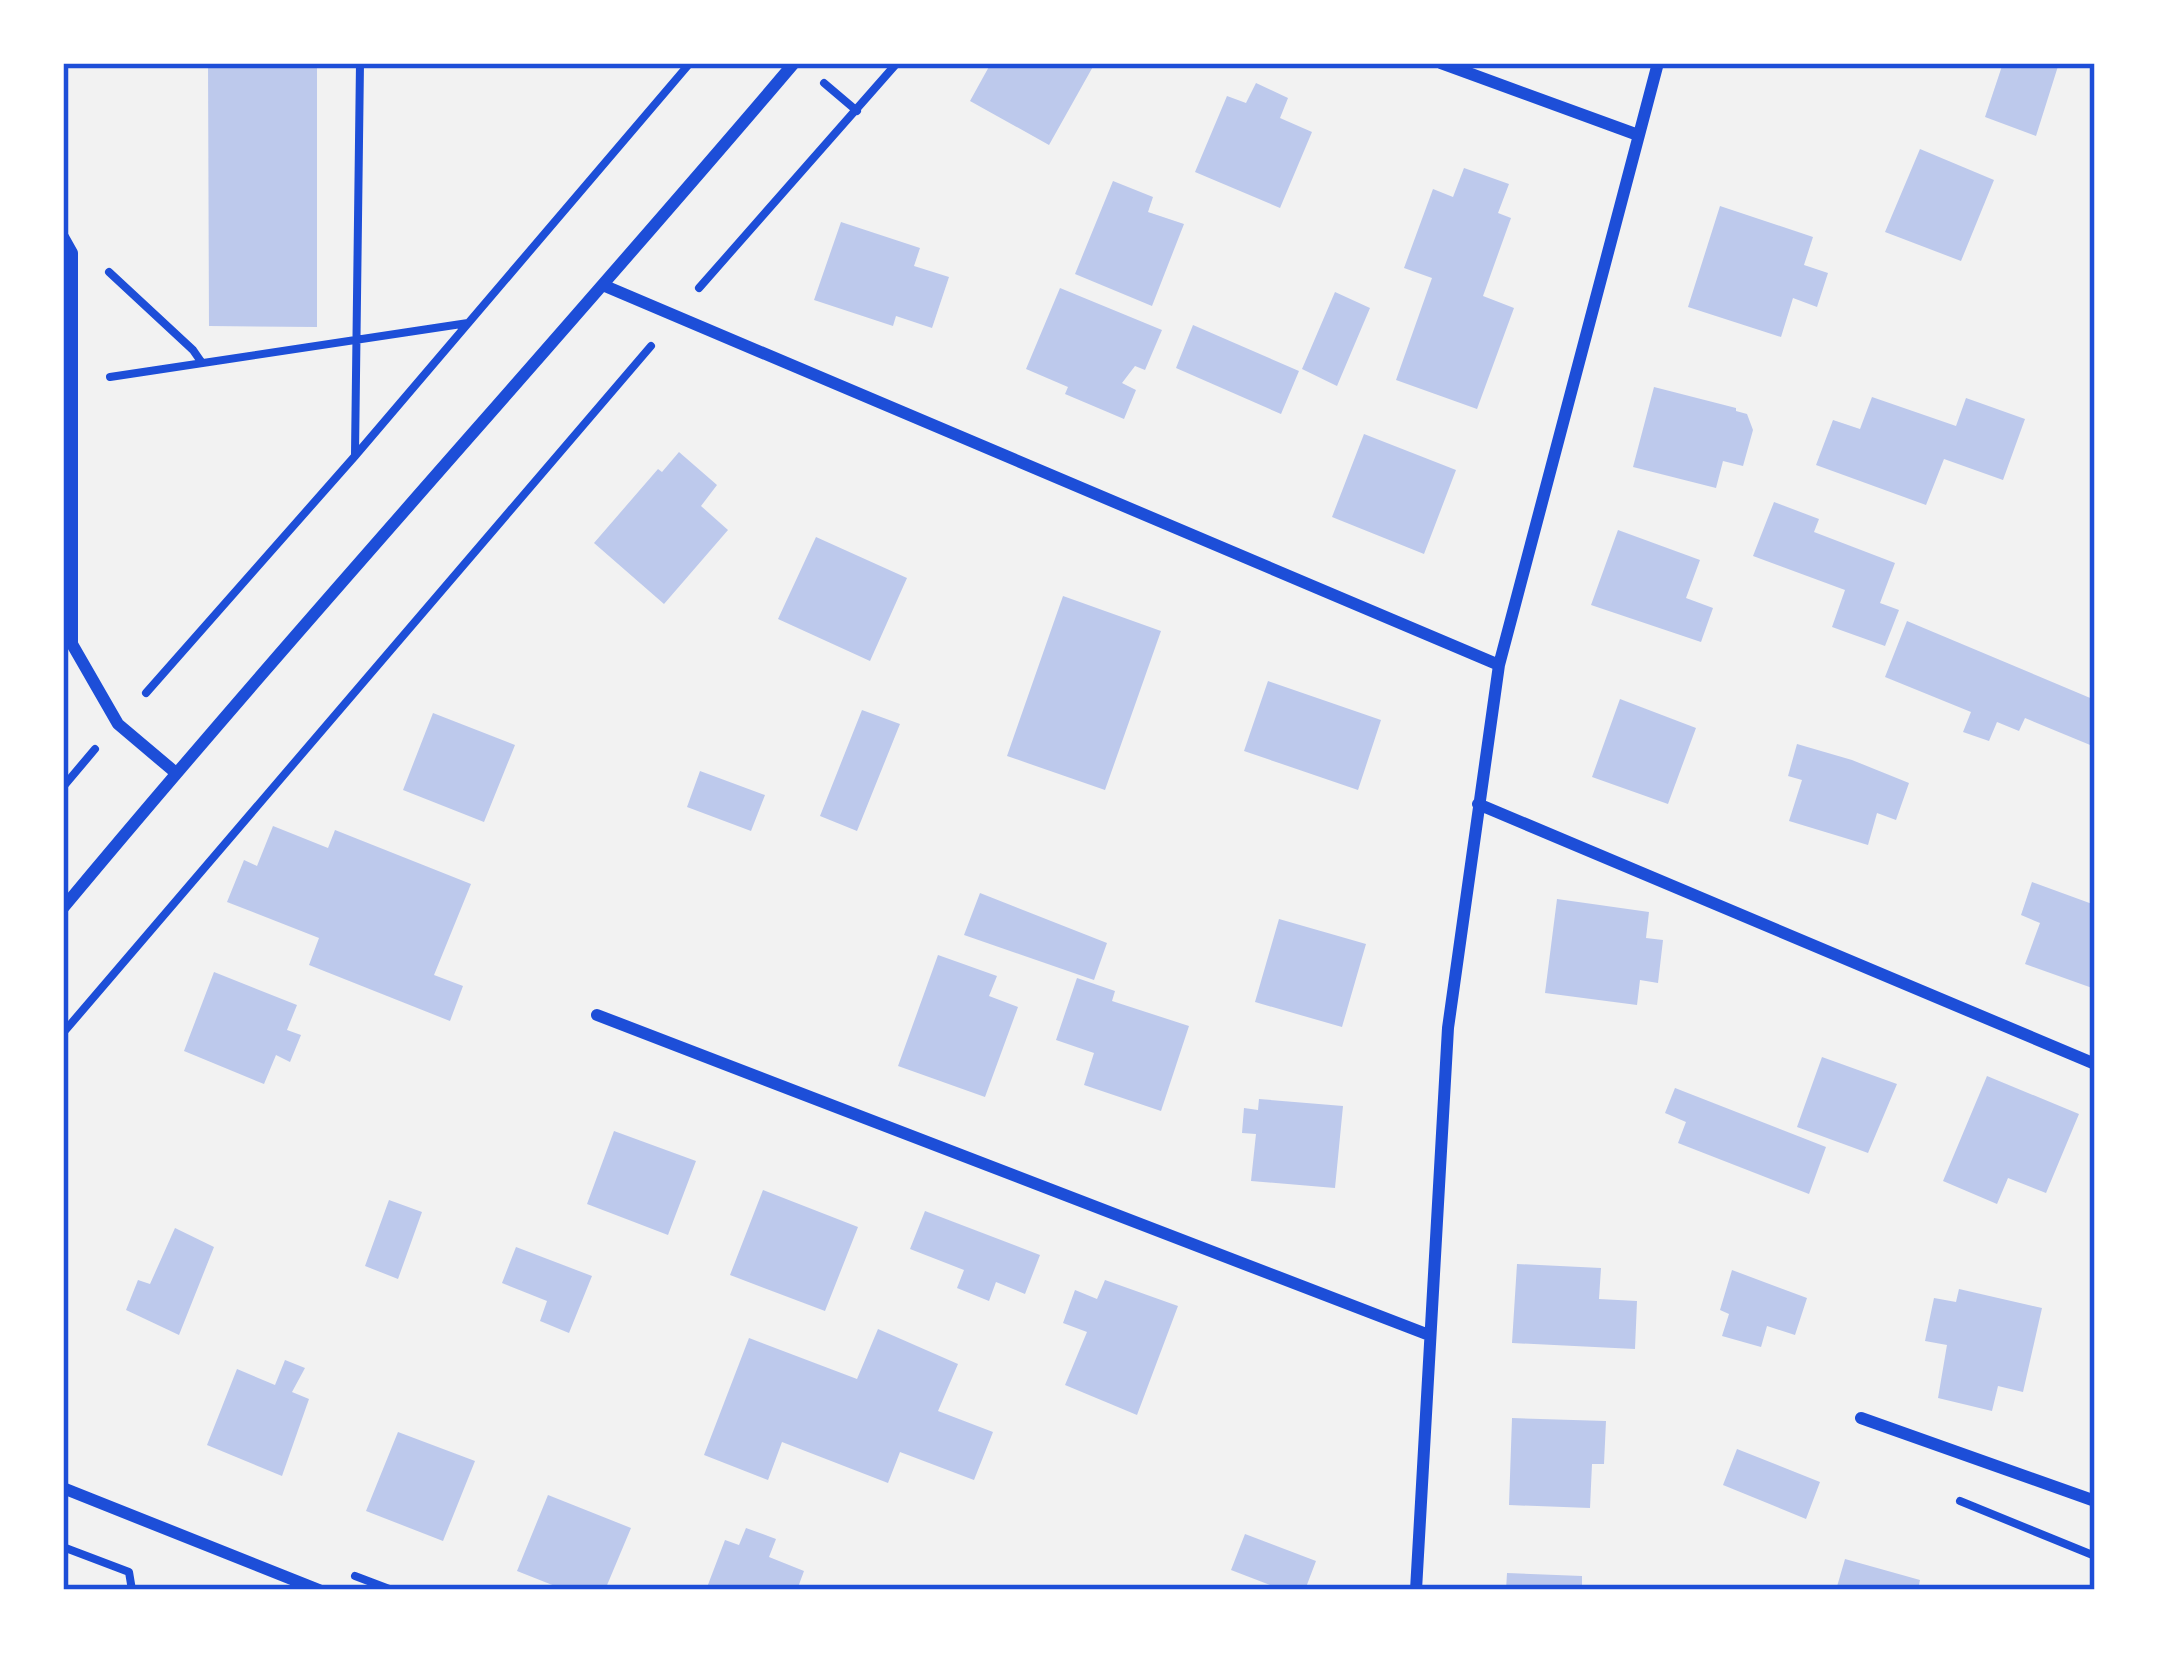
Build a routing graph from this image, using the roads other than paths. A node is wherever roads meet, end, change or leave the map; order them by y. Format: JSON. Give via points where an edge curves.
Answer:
{"nodes":[{"id":1,"x":794,"y":63,"type":"edge"},
{"id":2,"x":1441,"y":63,"type":"edge"},
{"id":3,"x":1658,"y":63,"type":"edge"},
{"id":4,"x":1638,"y":135,"type":"junction"},
{"id":5,"x":63,"y":237,"type":"edge"},
{"id":6,"x":605,"y":286,"type":"junction"},
{"id":7,"x":1499,"y":665,"type":"junction"},
{"id":8,"x":176,"y":773,"type":"junction"},
{"id":9,"x":1478,"y":805,"type":"junction"},
{"id":10,"x":63,"y":908,"type":"edge"},
{"id":11,"x":597,"y":1015,"type":"dead end"},
{"id":12,"x":2095,"y":1064,"type":"edge"},
{"id":13,"x":1429,"y":1335,"type":"junction"},
{"id":14,"x":1861,"y":1418,"type":"dead end"},
{"id":15,"x":63,"y":1488,"type":"edge"},
{"id":16,"x":2095,"y":1501,"type":"edge"},
{"id":17,"x":319,"y":1590,"type":"edge"},
{"id":18,"x":1416,"y":1590,"type":"edge"}],
"edges":[{"from":1,"to":6,"type":"street"},
{"from":2,"to":4,"type":"street"},
{"from":3,"to":4,"type":"street"},
{"from":4,"to":7,"type":"street"},
{"from":5,"to":8,"type":"street","via":[[72,253],[72,644],[118,724]]},
{"from":6,"to":7,"type":"street"},
{"from":6,"to":8,"type":"street"},
{"from":7,"to":9,"type":"street"},
{"from":8,"to":10,"type":"street"},
{"from":9,"to":12,"type":"street"},
{"from":9,"to":13,"type":"street","via":[[1448,1028]]},
{"from":11,"to":13,"type":"street"},
{"from":13,"to":18,"type":"street"},
{"from":14,"to":16,"type":"street"},
{"from":15,"to":17,"type":"street"}]}
